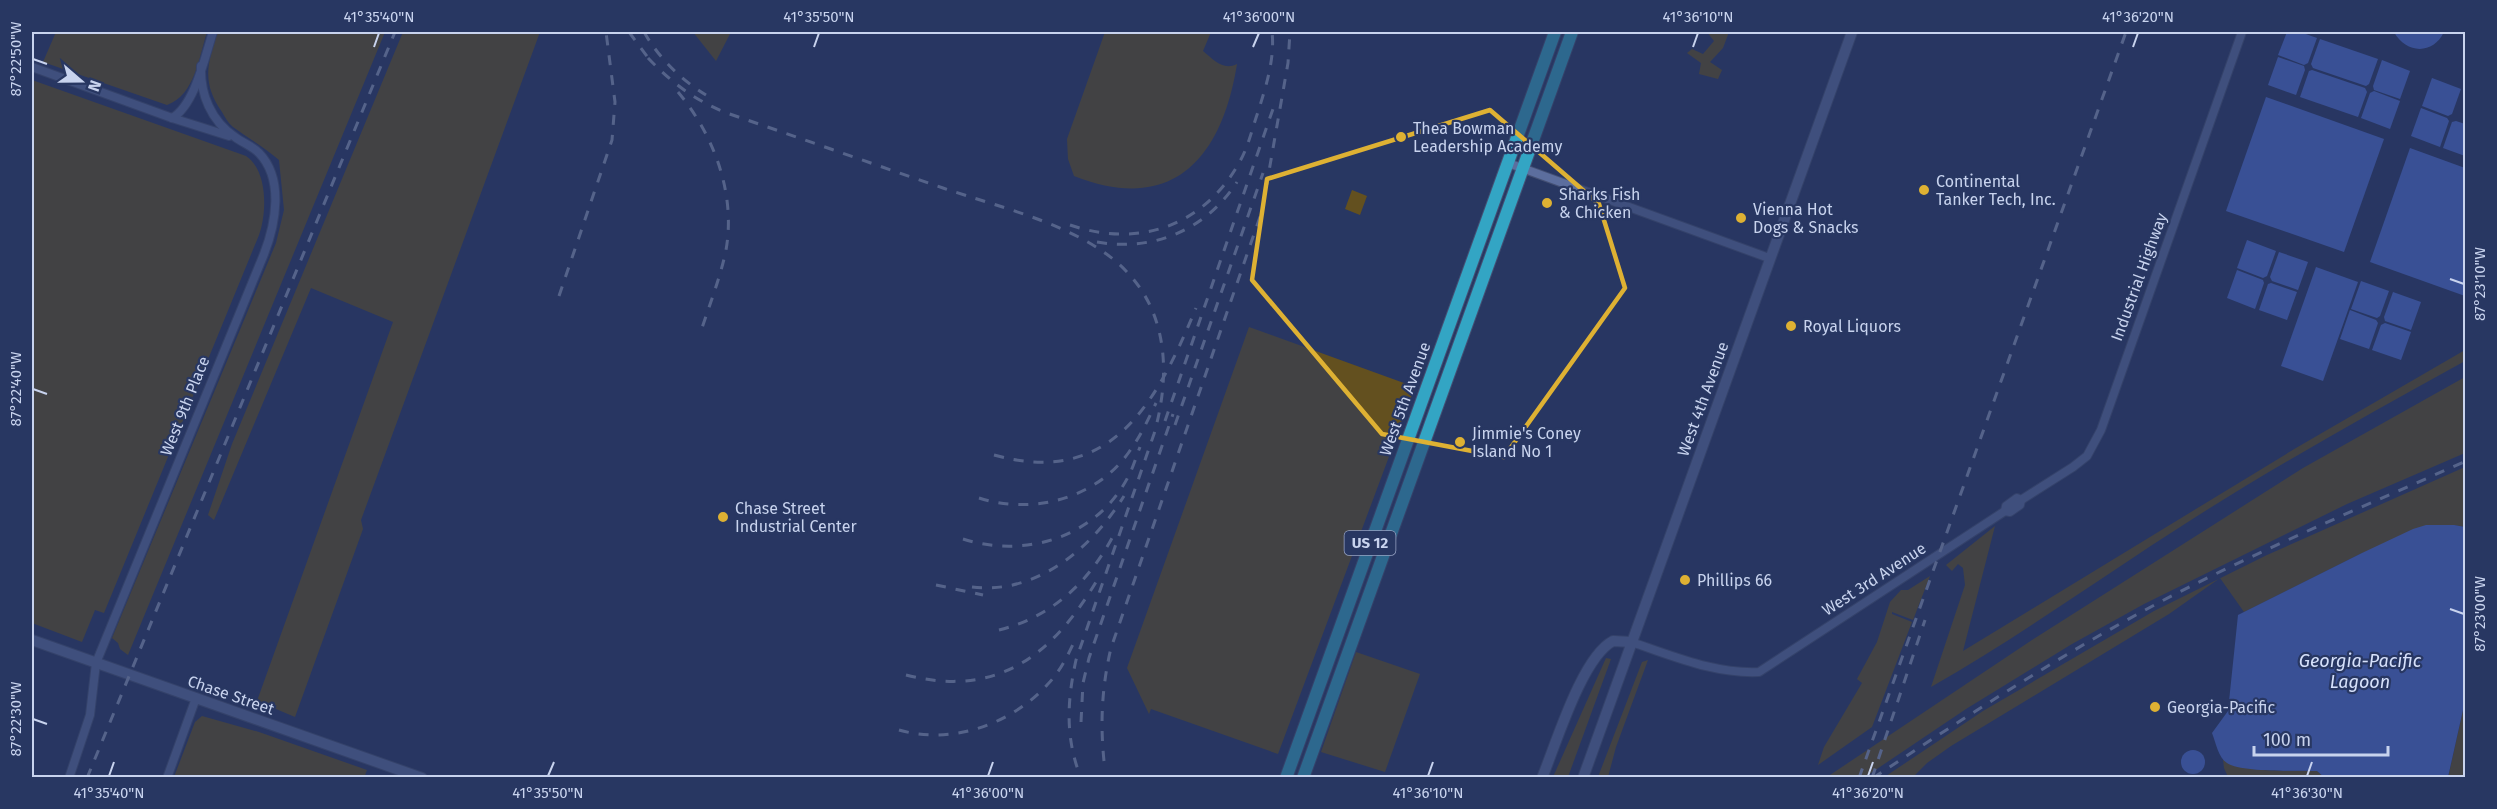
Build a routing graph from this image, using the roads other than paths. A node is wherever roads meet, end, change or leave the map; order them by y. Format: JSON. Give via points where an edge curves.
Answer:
{"nodes":[{"id":1,"x":213,"y":32,"type":"edge"},
{"id":2,"x":1555,"y":32,"type":"edge"},
{"id":3,"x":1572,"y":32,"type":"edge"},
{"id":4,"x":1852,"y":32,"type":"edge"},
{"id":5,"x":2242,"y":32,"type":"edge"},
{"id":6,"x":201,"y":66,"type":"junction"},
{"id":7,"x":32,"y":67,"type":"edge"},
{"id":8,"x":172,"y":118,"type":"junction"},
{"id":9,"x":236,"y":138,"type":"junction"},
{"id":10,"x":1508,"y":163,"type":"junction"},
{"id":11,"x":1522,"y":168,"type":"junction"},
{"id":12,"x":1770,"y":258,"type":"junction"},
{"id":13,"x":1455,"y":309,"type":"junction"},
{"id":14,"x":1470,"y":314,"type":"junction"},
{"id":15,"x":2005,"y":511,"type":"joint"},
{"id":16,"x":1335,"y":638,"type":"junction"},
{"id":17,"x":32,"y":640,"type":"edge"},
{"id":18,"x":1631,"y":642,"type":"junction"},
{"id":19,"x":1351,"y":644,"type":"junction"},
{"id":20,"x":96,"y":663,"type":"junction"},
{"id":21,"x":196,"y":698,"type":"junction"},
{"id":22,"x":69,"y":777,"type":"edge"},
{"id":23,"x":167,"y":777,"type":"edge"},
{"id":24,"x":422,"y":777,"type":"edge"},
{"id":25,"x":1286,"y":777,"type":"edge"},
{"id":26,"x":1303,"y":777,"type":"edge"},
{"id":27,"x":1542,"y":777,"type":"edge"},
{"id":28,"x":1583,"y":777,"type":"edge"}],
"edges":[{"from":1,"to":6,"type":"street"},
{"from":2,"to":10,"type":"main road","name":"West 5th Avenue","number":"US 12"},
{"from":3,"to":11,"type":"main road","name":"West 5th Avenue","number":"US 12"},
{"from":4,"to":12,"type":"main road","name":"West 4th Avenue"},
{"from":5,"to":15,"type":"street","name":"Industrial Highway","via":[[2101,430],[2086,456],[2073,467],[2021,500],[2010,512]]},
{"from":6,"to":8,"type":"street","via":[[186,104]]},
{"from":6,"to":9,"type":"street","name":"West 9th Place","via":[[201,86],[207,104]]},
{"from":7,"to":8,"type":"street"},
{"from":8,"to":9,"type":"street"},
{"from":9,"to":20,"type":"street","name":"West 9th Place","via":[[261,155],[270,171],[276,209],[273,229]]},
{"from":10,"to":11,"type":"street"},
{"from":10,"to":13,"type":"main road","name":"West 5th Avenue","number":"US 12"},
{"from":11,"to":12,"type":"street"},
{"from":11,"to":14,"type":"main road","name":"West 5th Avenue","number":"US 12"},
{"from":12,"to":18,"type":"main road","name":"West 4th Avenue"},
{"from":13,"to":14,"type":"main road"},
{"from":13,"to":16,"type":"main road","name":"West 5th Avenue","number":"US 12"},
{"from":14,"to":19,"type":"main road","name":"West 5th Avenue","number":"US 12"},
{"from":15,"to":18,"type":"street","name":"West 3rd Avenue","via":[[1759,672],[1712,669]]},
{"from":16,"to":19,"type":"main road"},
{"from":16,"to":25,"type":"main road","name":"West 5th Avenue","number":"US 12"},
{"from":17,"to":20,"type":"main road","name":"Chase Street"},
{"from":18,"to":27,"type":"main road","via":[[1613,640],[1597,654]]},
{"from":18,"to":28,"type":"main road","name":"West 4th Avenue"},
{"from":19,"to":26,"type":"main road","name":"West 5th Avenue","number":"US 12"},
{"from":20,"to":21,"type":"main road","name":"Chase Street"},
{"from":20,"to":22,"type":"street","name":"West 9th Place","via":[[90,715]]},
{"from":21,"to":23,"type":"street"},
{"from":21,"to":24,"type":"main road","name":"Chase Street"}]}
